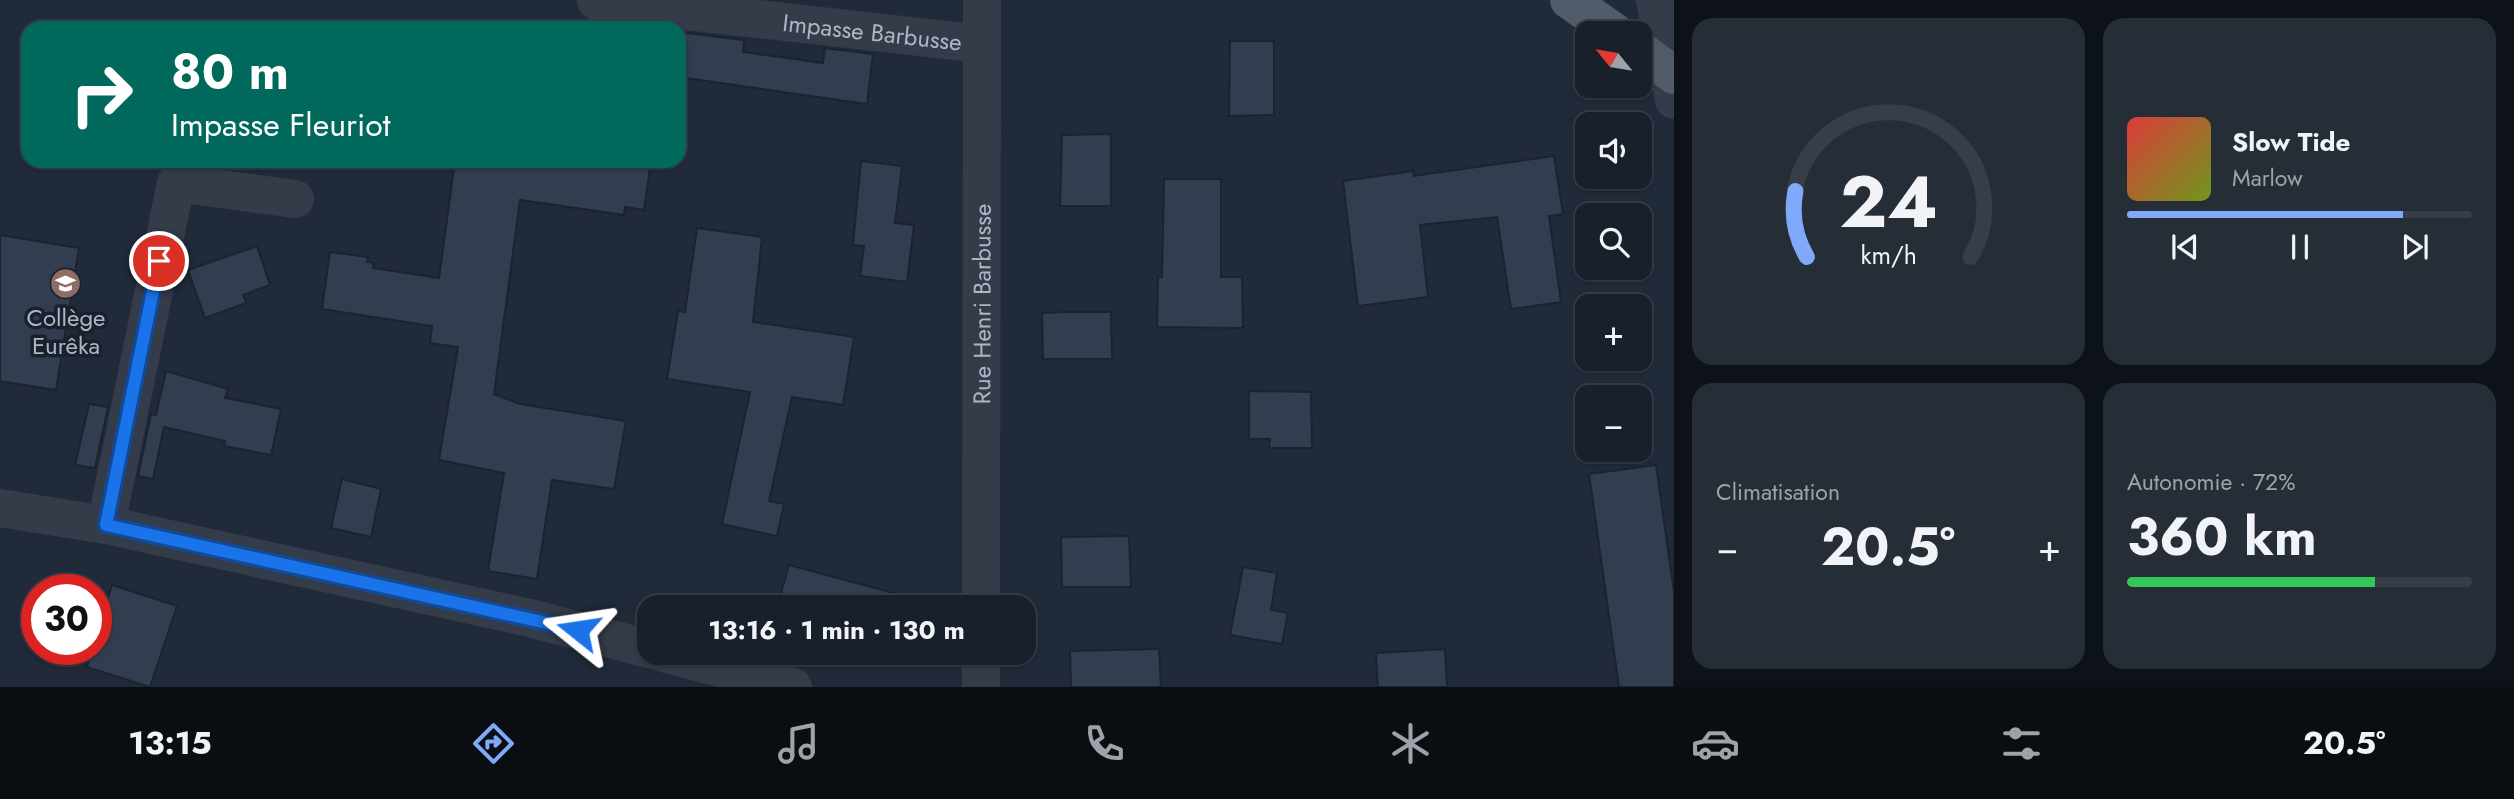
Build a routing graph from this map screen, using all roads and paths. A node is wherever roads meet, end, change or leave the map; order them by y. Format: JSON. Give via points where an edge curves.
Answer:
{"nodes":[{"id":1,"x":982,"y":0,"type":"edge"},
{"id":2,"x":1569,"y":0,"type":"edge"},
{"id":3,"x":1655,"y":0,"type":"edge"},
{"id":4,"x":596,"y":1,"type":"edge"},
{"id":5,"x":1599,"y":21,"type":"edge"},
{"id":6,"x":982,"y":44,"type":"junction"},
{"id":7,"x":1664,"y":74,"type":"edge"},
{"id":8,"x":295,"y":199,"type":"dead end"},
{"id":9,"x":0,"y":508,"type":"edge"},
{"id":10,"x":106,"y":525,"type":"junction"},
{"id":11,"x":981,"y":595,"type":"edge"},
{"id":12,"x":637,"y":646,"type":"edge"},
{"id":13,"x":709,"y":665,"type":"edge"},
{"id":14,"x":981,"y":665,"type":"edge"},
{"id":15,"x":793,"y":687,"type":"edge"},
{"id":16,"x":981,"y":687,"type":"edge"}],
"edges":[{"from":1,"to":6,"type":"street","name":"Rue Henri Barbusse"},
{"from":2,"to":5,"type":"main road"},
{"from":3,"to":7,"type":"street"},
{"from":4,"to":6,"type":"street","name":"Impasse Barbusse"},
{"from":6,"to":11,"type":"street","name":"Rue Henri Barbusse"},
{"from":8,"to":10,"type":"street","via":[[176,183]]},
{"from":9,"to":10,"type":"street"},
{"from":10,"to":12,"type":"street"},
{"from":13,"to":15,"type":"street"},
{"from":14,"to":16,"type":"street"}]}
